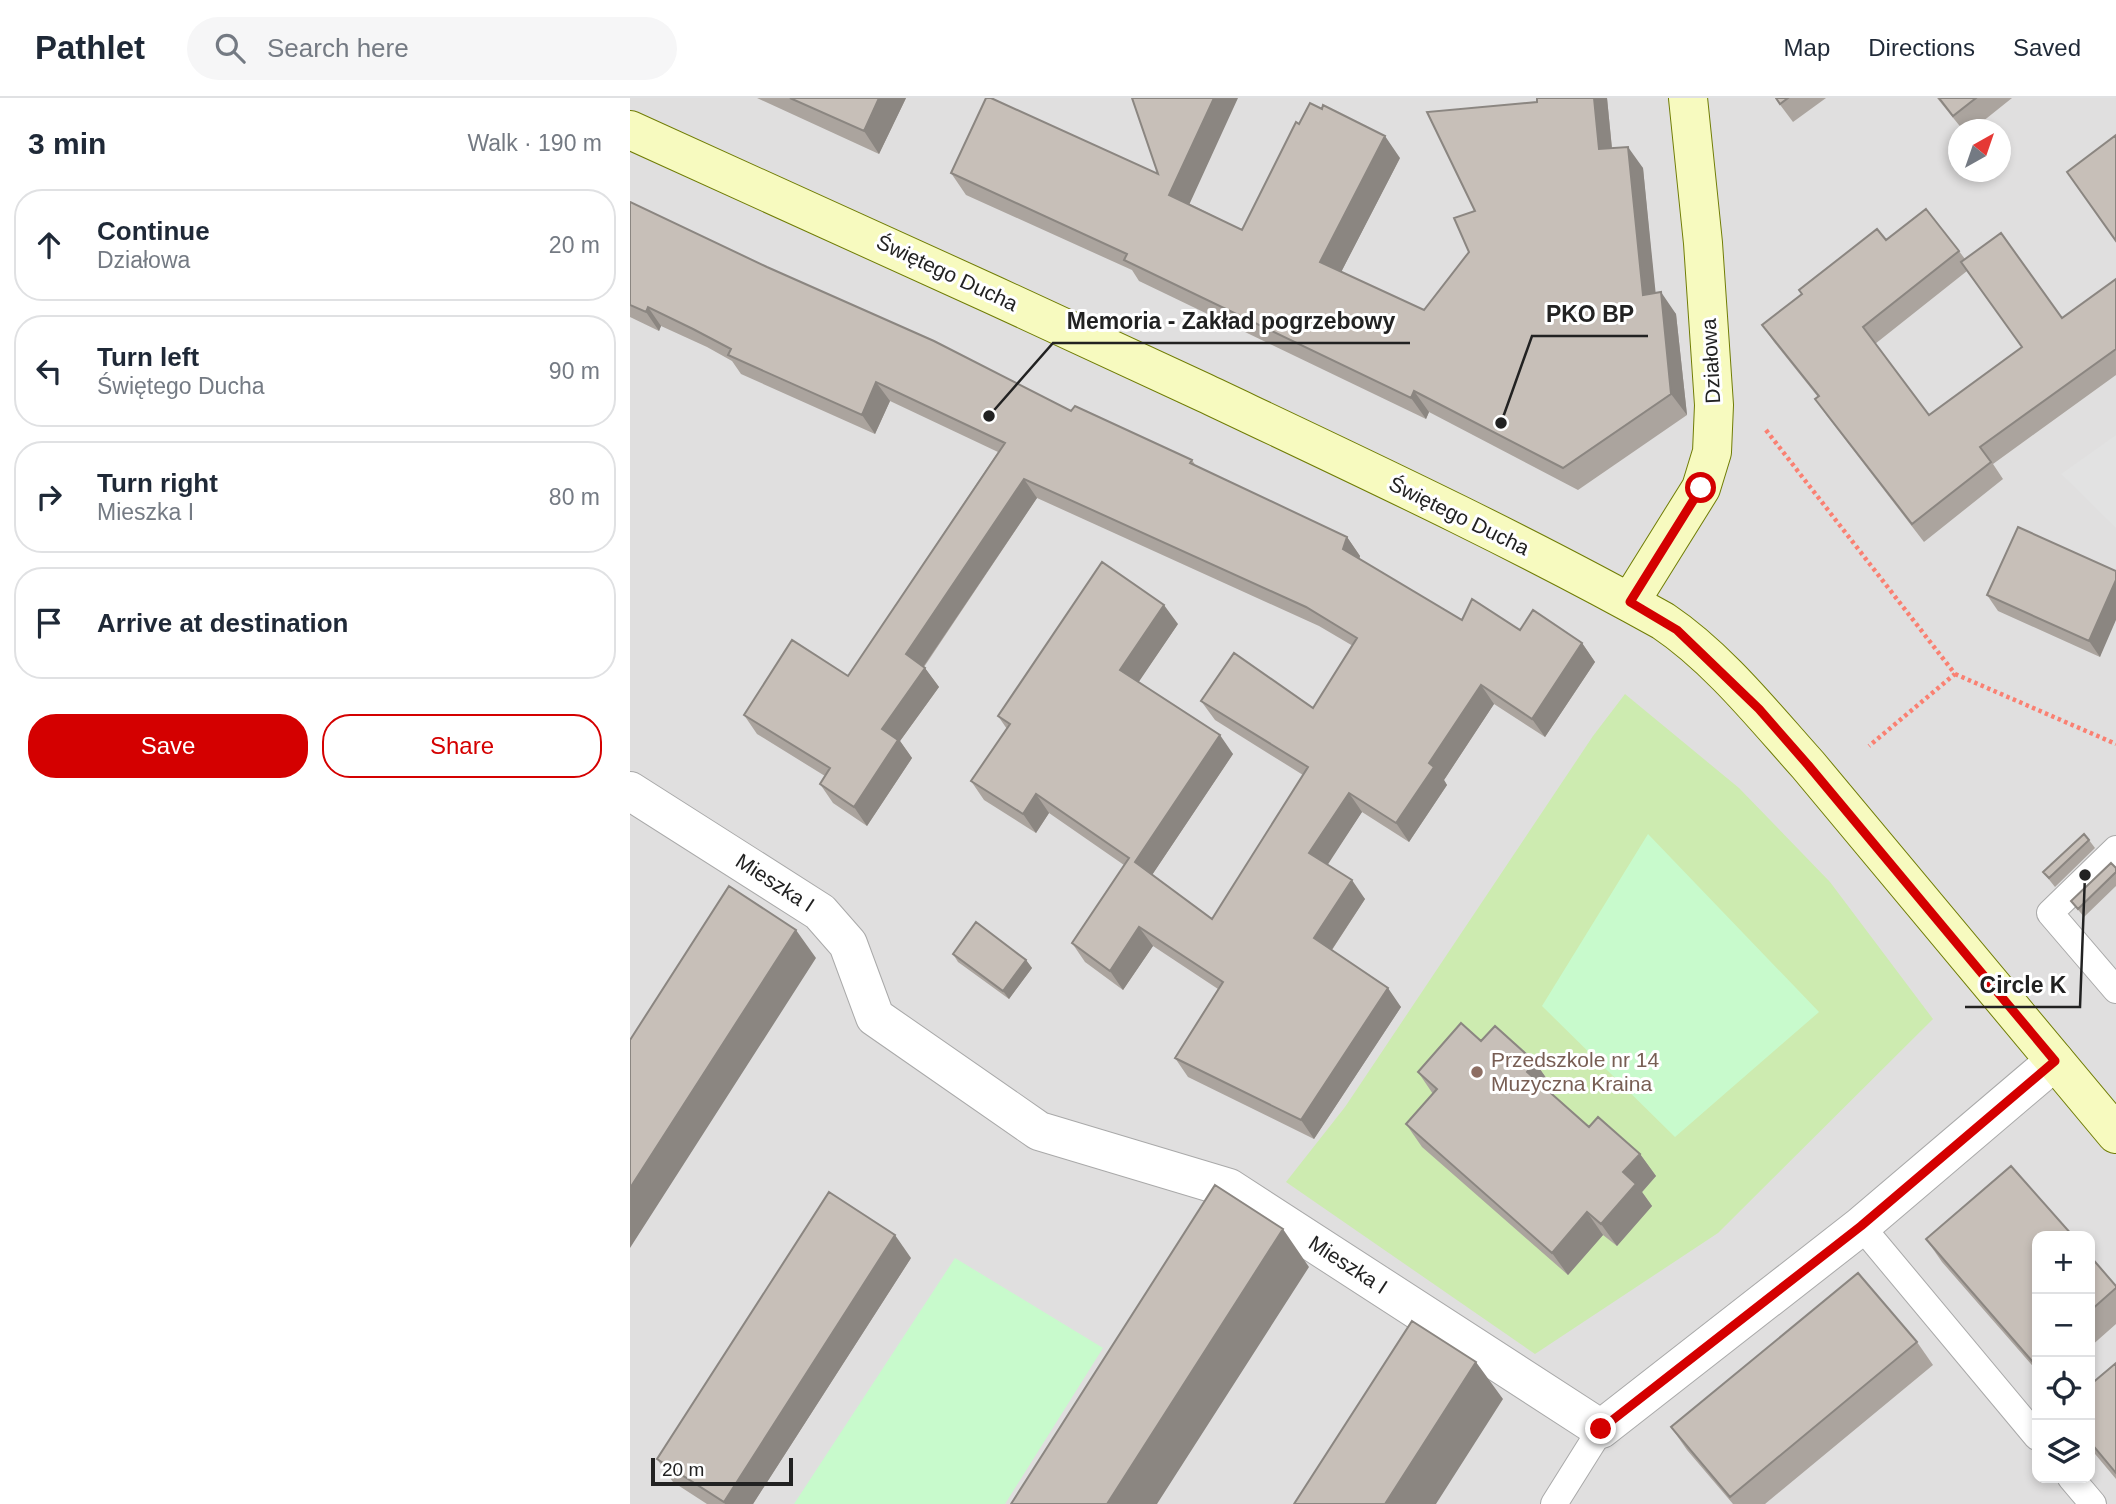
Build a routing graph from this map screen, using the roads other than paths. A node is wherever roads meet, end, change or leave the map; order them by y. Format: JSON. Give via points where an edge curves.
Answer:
{"nodes":[{"id":1,"x":1688,"y":98,"type":"edge"},
{"id":2,"x":630,"y":130,"type":"edge"},
{"id":3,"x":1630,"y":602,"type":"junction"},
{"id":4,"x":630,"y":791,"type":"edge"},
{"id":5,"x":2116,"y":849,"type":"edge"},
{"id":6,"x":2116,"y":990,"type":"edge"},
{"id":7,"x":2055,"y":1061,"type":"junction"},
{"id":8,"x":2116,"y":1135,"type":"edge"},
{"id":9,"x":1861,"y":1226,"type":"junction"},
{"id":10,"x":1601,"y":1429,"type":"junction"},
{"id":11,"x":2032,"y":1431,"type":"edge"},
{"id":12,"x":2075,"y":1483,"type":"edge"},
{"id":13,"x":1554,"y":1504,"type":"edge"},
{"id":14,"x":2093,"y":1504,"type":"edge"}],
"edges":[{"from":1,"to":3,"type":"main road","name":"Działowa","via":[[1713,378],[1712,452],[1701,488]]},
{"from":2,"to":3,"type":"main road","name":"Świętego Ducha","via":[[1339,456]]},
{"from":3,"to":7,"type":"main road","name":"Świętego Ducha","via":[[1677,630],[1759,709]]},
{"from":4,"to":10,"type":"street","name":"Mieszka I","via":[[820,912],[848,943],[875,1017],[1039,1131],[1228,1188]]},
{"from":5,"to":6,"type":"lane","via":[[2050,913]]},
{"from":7,"to":8,"type":"main road","name":"Świętego Ducha"},
{"from":7,"to":9,"type":"street"},
{"from":9,"to":10,"type":"street"},
{"from":9,"to":11,"type":"lane"},
{"from":10,"to":13,"type":"lane"},
{"from":12,"to":14,"type":"lane"}]}
